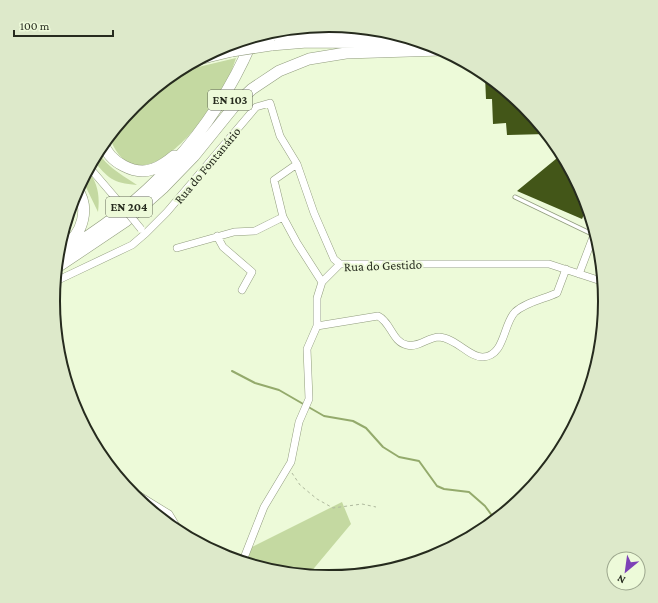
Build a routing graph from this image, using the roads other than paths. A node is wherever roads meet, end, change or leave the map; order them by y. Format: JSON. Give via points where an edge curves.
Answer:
{"nodes":[{"id":1,"x":376,"y":36,"type":"edge"},
{"id":2,"x":273,"y":40,"type":"junction"},
{"id":3,"x":260,"y":41,"type":"edge"},
{"id":4,"x":251,"y":43,"type":"edge"},
{"id":5,"x":251,"y":43,"type":"edge"},
{"id":6,"x":405,"y":43,"type":"edge"},
{"id":7,"x":426,"y":50,"type":"edge"},
{"id":8,"x":190,"y":146,"type":"junction"},
{"id":9,"x":107,"y":149,"type":"edge"},
{"id":10,"x":189,"y":160,"type":"junction"},
{"id":11,"x":297,"y":164,"type":"junction"},
{"id":12,"x":93,"y":172,"type":"edge"},
{"id":13,"x":80,"y":197,"type":"edge"},
{"id":14,"x":515,"y":197,"type":"dead end"},
{"id":15,"x":283,"y":217,"type":"junction"},
{"id":16,"x":588,"y":230,"type":"edge"},
{"id":17,"x":144,"y":232,"type":"junction"},
{"id":18,"x":216,"y":236,"type":"junction"},
{"id":19,"x":591,"y":242,"type":"edge"},
{"id":20,"x":66,"y":246,"type":"edge"},
{"id":21,"x":177,"y":248,"type":"dead end"},
{"id":22,"x":64,"y":257,"type":"edge"},
{"id":23,"x":63,"y":258,"type":"edge"},
{"id":24,"x":340,"y":264,"type":"junction"},
{"id":25,"x":566,"y":269,"type":"junction"},
{"id":26,"x":579,"y":274,"type":"junction"},
{"id":27,"x":61,"y":279,"type":"edge"},
{"id":28,"x":598,"y":280,"type":"edge"},
{"id":29,"x":322,"y":282,"type":"junction"},
{"id":30,"x":242,"y":290,"type":"dead end"},
{"id":31,"x":317,"y":326,"type":"junction"},
{"id":32,"x":148,"y":501,"type":"edge"},
{"id":33,"x":174,"y":522,"type":"edge"},
{"id":34,"x":244,"y":558,"type":"edge"}],
"edges":[{"from":1,"to":2,"type":"main road"},
{"from":2,"to":4,"type":"main road","bridge":true},
{"from":2,"to":6,"type":"main road"},
{"from":3,"to":10,"type":"main road","number":"EN 103","via":[[235,91]]},
{"from":5,"to":8,"type":"main road","number":"EN 204","via":[[230,87]]},
{"from":7,"to":10,"type":"main road","via":[[346,53],[308,59],[279,71],[252,89],[236,104]]},
{"from":8,"to":9,"type":"main road","via":[[152,170],[136,170],[122,165],[112,158]]},
{"from":8,"to":22,"type":"main road","number":"EN 204","via":[[171,168],[134,202]]},
{"from":10,"to":23,"type":"main road","number":"EN 103","via":[[163,188],[126,221]]},
{"from":11,"to":15,"type":"street","via":[[274,180]]},
{"from":11,"to":17,"type":"street","name":"Rua do Fontanário","via":[[280,136],[270,103],[256,107],[167,212]]},
{"from":11,"to":24,"type":"street","name":"Rua do Fontanário","via":[[314,213],[334,259]]},
{"from":12,"to":17,"type":"street","bridge":true},
{"from":13,"to":20,"type":"main road","via":[[84,215],[80,229],[72,242]]},
{"from":14,"to":16,"type":"lane"},
{"from":15,"to":18,"type":"street","via":[[255,231]]},
{"from":15,"to":29,"type":"street"},
{"from":17,"to":27,"type":"street","name":"Rua do Fontanário","via":[[127,248]]},
{"from":18,"to":21,"type":"street"},
{"from":18,"to":30,"type":"street","via":[[223,247],[252,272]]},
{"from":19,"to":26,"type":"street"},
{"from":24,"to":25,"type":"street","name":"Rua do Gestido","via":[[549,264]]},
{"from":24,"to":29,"type":"street","name":"Rua do Gestido"},
{"from":25,"to":26,"type":"street","name":"Rua do Gestido"},
{"from":25,"to":31,"type":"street","via":[[557,293],[514,312],[496,350],[490,356],[474,355],[460,345],[441,337],[407,345],[398,340],[383,318],[378,316]]},
{"from":26,"to":28,"type":"street","name":"Rua do Gestido"},
{"from":29,"to":31,"type":"street","via":[[317,298]]},
{"from":31,"to":34,"type":"street","via":[[307,349],[309,399],[299,422],[289,466],[264,507]]},
{"from":32,"to":33,"type":"street","via":[[169,514]]}]}
